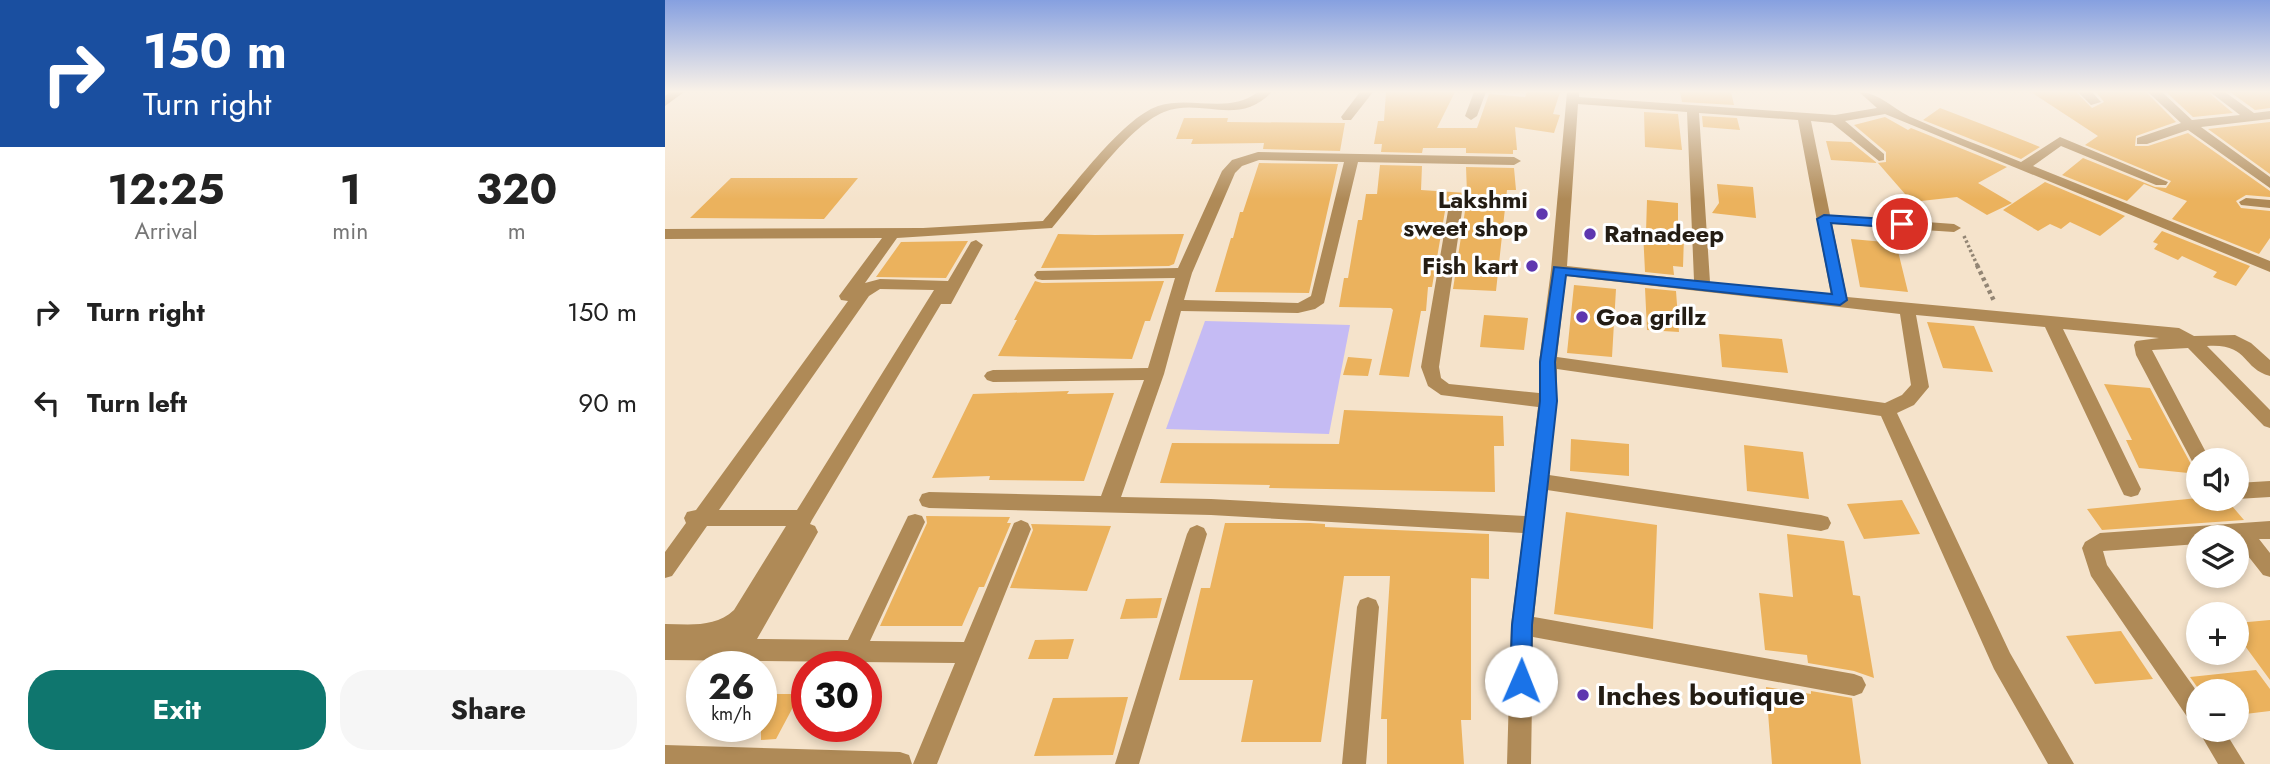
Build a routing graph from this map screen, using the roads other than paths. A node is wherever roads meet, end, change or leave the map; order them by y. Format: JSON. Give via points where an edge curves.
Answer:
{"nodes":[{"id":1,"x":1137,"y":128,"type":"edge"},
{"id":2,"x":1570,"y":128,"type":"edge"},
{"id":3,"x":1694,"y":128,"type":"edge"},
{"id":4,"x":1806,"y":128,"type":"edge"},
{"id":5,"x":1845,"y":128,"type":"edge"},
{"id":6,"x":1930,"y":128,"type":"edge"},
{"id":7,"x":2183,"y":128,"type":"edge"},
{"id":8,"x":2194,"y":128,"type":"edge"},
{"id":9,"x":2142,"y":141,"type":"dead end"},
{"id":10,"x":1352,"y":156,"type":"junction"},
{"id":11,"x":1879,"y":157,"type":"dead end"},
{"id":12,"x":1514,"y":161,"type":"dead end"},
{"id":13,"x":2024,"y":166,"type":"junction"},
{"id":14,"x":2161,"y":182,"type":"dead end"},
{"id":15,"x":2270,"y":184,"type":"edge"},
{"id":16,"x":2246,"y":202,"type":"dead end"},
{"id":17,"x":2270,"y":204,"type":"edge"},
{"id":18,"x":1455,"y":211,"type":"dead end"},
{"id":19,"x":1824,"y":219,"type":"junction"},
{"id":20,"x":1959,"y":231,"type":"road end"},
{"id":21,"x":891,"y":233,"type":"junction"},
{"id":22,"x":665,"y":234,"type":"edge"},
{"id":23,"x":976,"y":245,"type":"dead end"},
{"id":24,"x":2270,"y":267,"type":"edge"},
{"id":25,"x":1559,"y":270,"type":"junction"},
{"id":26,"x":1184,"y":273,"type":"junction"},
{"id":27,"x":1042,"y":275,"type":"dead end"},
{"id":28,"x":1702,"y":285,"type":"junction"},
{"id":29,"x":1840,"y":300,"type":"junction"},
{"id":30,"x":1176,"y":305,"type":"junction"},
{"id":31,"x":1907,"y":309,"type":"junction"},
{"id":32,"x":2050,"y":320,"type":"junction"},
{"id":33,"x":2192,"y":341,"type":"junction"},
{"id":34,"x":1548,"y":362,"type":"junction"},
{"id":35,"x":2270,"y":370,"type":"edge"},
{"id":36,"x":1155,"y":374,"type":"junction"},
{"id":37,"x":993,"y":376,"type":"dead end"},
{"id":38,"x":1548,"y":401,"type":"junction"},
{"id":39,"x":1887,"y":410,"type":"junction"},
{"id":40,"x":766,"y":421,"type":"junction"},
{"id":41,"x":2270,"y":421,"type":"edge"},
{"id":42,"x":2195,"y":448,"type":"edge"},
{"id":43,"x":1539,"y":481,"type":"junction"},
{"id":44,"x":2131,"y":489,"type":"dead end"},
{"id":45,"x":2270,"y":489,"type":"edge"},
{"id":46,"x":2249,"y":491,"type":"edge"},
{"id":47,"x":929,"y":500,"type":"dead end"},
{"id":48,"x":1108,"y":504,"type":"junction"},
{"id":49,"x":696,"y":518,"type":"junction"},
{"id":50,"x":803,"y":518,"type":"junction"},
{"id":51,"x":915,"y":522,"type":"dead end"},
{"id":52,"x":1821,"y":523,"type":"dead end"},
{"id":53,"x":1534,"y":525,"type":"junction"},
{"id":54,"x":1021,"y":529,"type":"dead end"},
{"id":55,"x":2270,"y":530,"type":"edge"},
{"id":56,"x":2249,"y":532,"type":"edge"},
{"id":57,"x":1197,"y":534,"type":"dead end"},
{"id":58,"x":2186,"y":537,"type":"edge"},
{"id":59,"x":2249,"y":543,"type":"edge"},
{"id":60,"x":665,"y":553,"type":"edge"},
{"id":61,"x":2270,"y":568,"type":"edge"},
{"id":62,"x":665,"y":569,"type":"edge"},
{"id":63,"x":1368,"y":607,"type":"dead end"},
{"id":64,"x":1522,"y":625,"type":"junction"},
{"id":65,"x":665,"y":634,"type":"edge"},
{"id":66,"x":665,"y":649,"type":"edge"},
{"id":67,"x":739,"y":649,"type":"junction"},
{"id":68,"x":854,"y":651,"type":"joint"},
{"id":69,"x":882,"y":651,"type":"edge"},
{"id":70,"x":969,"y":653,"type":"junction"},
{"id":71,"x":1854,"y":685,"type":"dead end"},
{"id":72,"x":2186,"y":696,"type":"edge"},
{"id":73,"x":2218,"y":742,"type":"edge"},
{"id":74,"x":665,"y":757,"type":"edge"},
{"id":75,"x":900,"y":764,"type":"edge"},
{"id":76,"x":925,"y":764,"type":"edge"},
{"id":77,"x":1127,"y":764,"type":"edge"},
{"id":78,"x":1354,"y":764,"type":"edge"},
{"id":79,"x":1519,"y":764,"type":"edge"},
{"id":80,"x":2061,"y":764,"type":"edge"},
{"id":81,"x":2234,"y":764,"type":"edge"}],
"edges":[{"from":1,"to":21,"type":"street","via":[[1047,225]]},
{"from":2,"to":25,"type":"street"},
{"from":3,"to":28,"type":"street"},
{"from":4,"to":19,"type":"street"},
{"from":5,"to":11,"type":"street"},
{"from":6,"to":13,"type":"street"},
{"from":7,"to":9,"type":"street"},
{"from":8,"to":15,"type":"street"},
{"from":10,"to":12,"type":"street"},
{"from":10,"to":26,"type":"street","via":[[1258,156],[1237,163],[1229,171]]},
{"from":10,"to":30,"type":"street","via":[[1318,299],[1298,308]]},
{"from":13,"to":14,"type":"street","via":[[2060,141]]},
{"from":13,"to":24,"type":"street"},
{"from":16,"to":17,"type":"street"},
{"from":18,"to":38,"type":"street","via":[[1430,377],[1447,390]]},
{"from":19,"to":20,"type":"street"},
{"from":19,"to":29,"type":"street"},
{"from":21,"to":22,"type":"street"},
{"from":21,"to":40,"type":"street"},
{"from":23,"to":67,"type":"street"},
{"from":25,"to":28,"type":"street"},
{"from":25,"to":34,"type":"street"},
{"from":26,"to":27,"type":"street"},
{"from":26,"to":30,"type":"street"},
{"from":28,"to":29,"type":"street"},
{"from":29,"to":31,"type":"street"},
{"from":30,"to":36,"type":"street"},
{"from":31,"to":32,"type":"street"},
{"from":31,"to":39,"type":"street","via":[[1920,387],[1908,400]]},
{"from":32,"to":33,"type":"street","via":[[2179,334]]},
{"from":32,"to":44,"type":"street"},
{"from":33,"to":35,"type":"street","via":[[2224,338],[2238,342]]},
{"from":33,"to":41,"type":"street"},
{"from":33,"to":42,"type":"street","via":[[2148,343],[2142,349]]},
{"from":34,"to":38,"type":"street"},
{"from":34,"to":39,"type":"street"},
{"from":36,"to":37,"type":"street"},
{"from":36,"to":48,"type":"street"},
{"from":38,"to":43,"type":"street"},
{"from":39,"to":80,"type":"street","via":[[2002,661]]},
{"from":40,"to":49,"type":"street"},
{"from":40,"to":50,"type":"street","via":[[867,289],[880,284],[945,285]]},
{"from":43,"to":52,"type":"street"},
{"from":43,"to":53,"type":"street"},
{"from":45,"to":46,"type":"street"},
{"from":47,"to":48,"type":"street"},
{"from":48,"to":53,"type":"street"},
{"from":49,"to":50,"type":"street"},
{"from":49,"to":60,"type":"street"},
{"from":49,"to":62,"type":"street"},
{"from":50,"to":65,"type":"street","via":[[736,624],[717,634]]},
{"from":51,"to":68,"type":"street"},
{"from":53,"to":64,"type":"street"},
{"from":54,"to":70,"type":"street"},
{"from":55,"to":56,"type":"street"},
{"from":57,"to":77,"type":"street"},
{"from":58,"to":72,"type":"street","via":[[2100,542],[2092,548],[2098,569]]},
{"from":59,"to":61,"type":"street"},
{"from":63,"to":78,"type":"street"},
{"from":64,"to":71,"type":"street"},
{"from":64,"to":79,"type":"street"},
{"from":66,"to":67,"type":"street"},
{"from":67,"to":68,"type":"street"},
{"from":69,"to":70,"type":"street"},
{"from":70,"to":76,"type":"street"},
{"from":73,"to":81,"type":"street"},
{"from":74,"to":75,"type":"street"}]}
